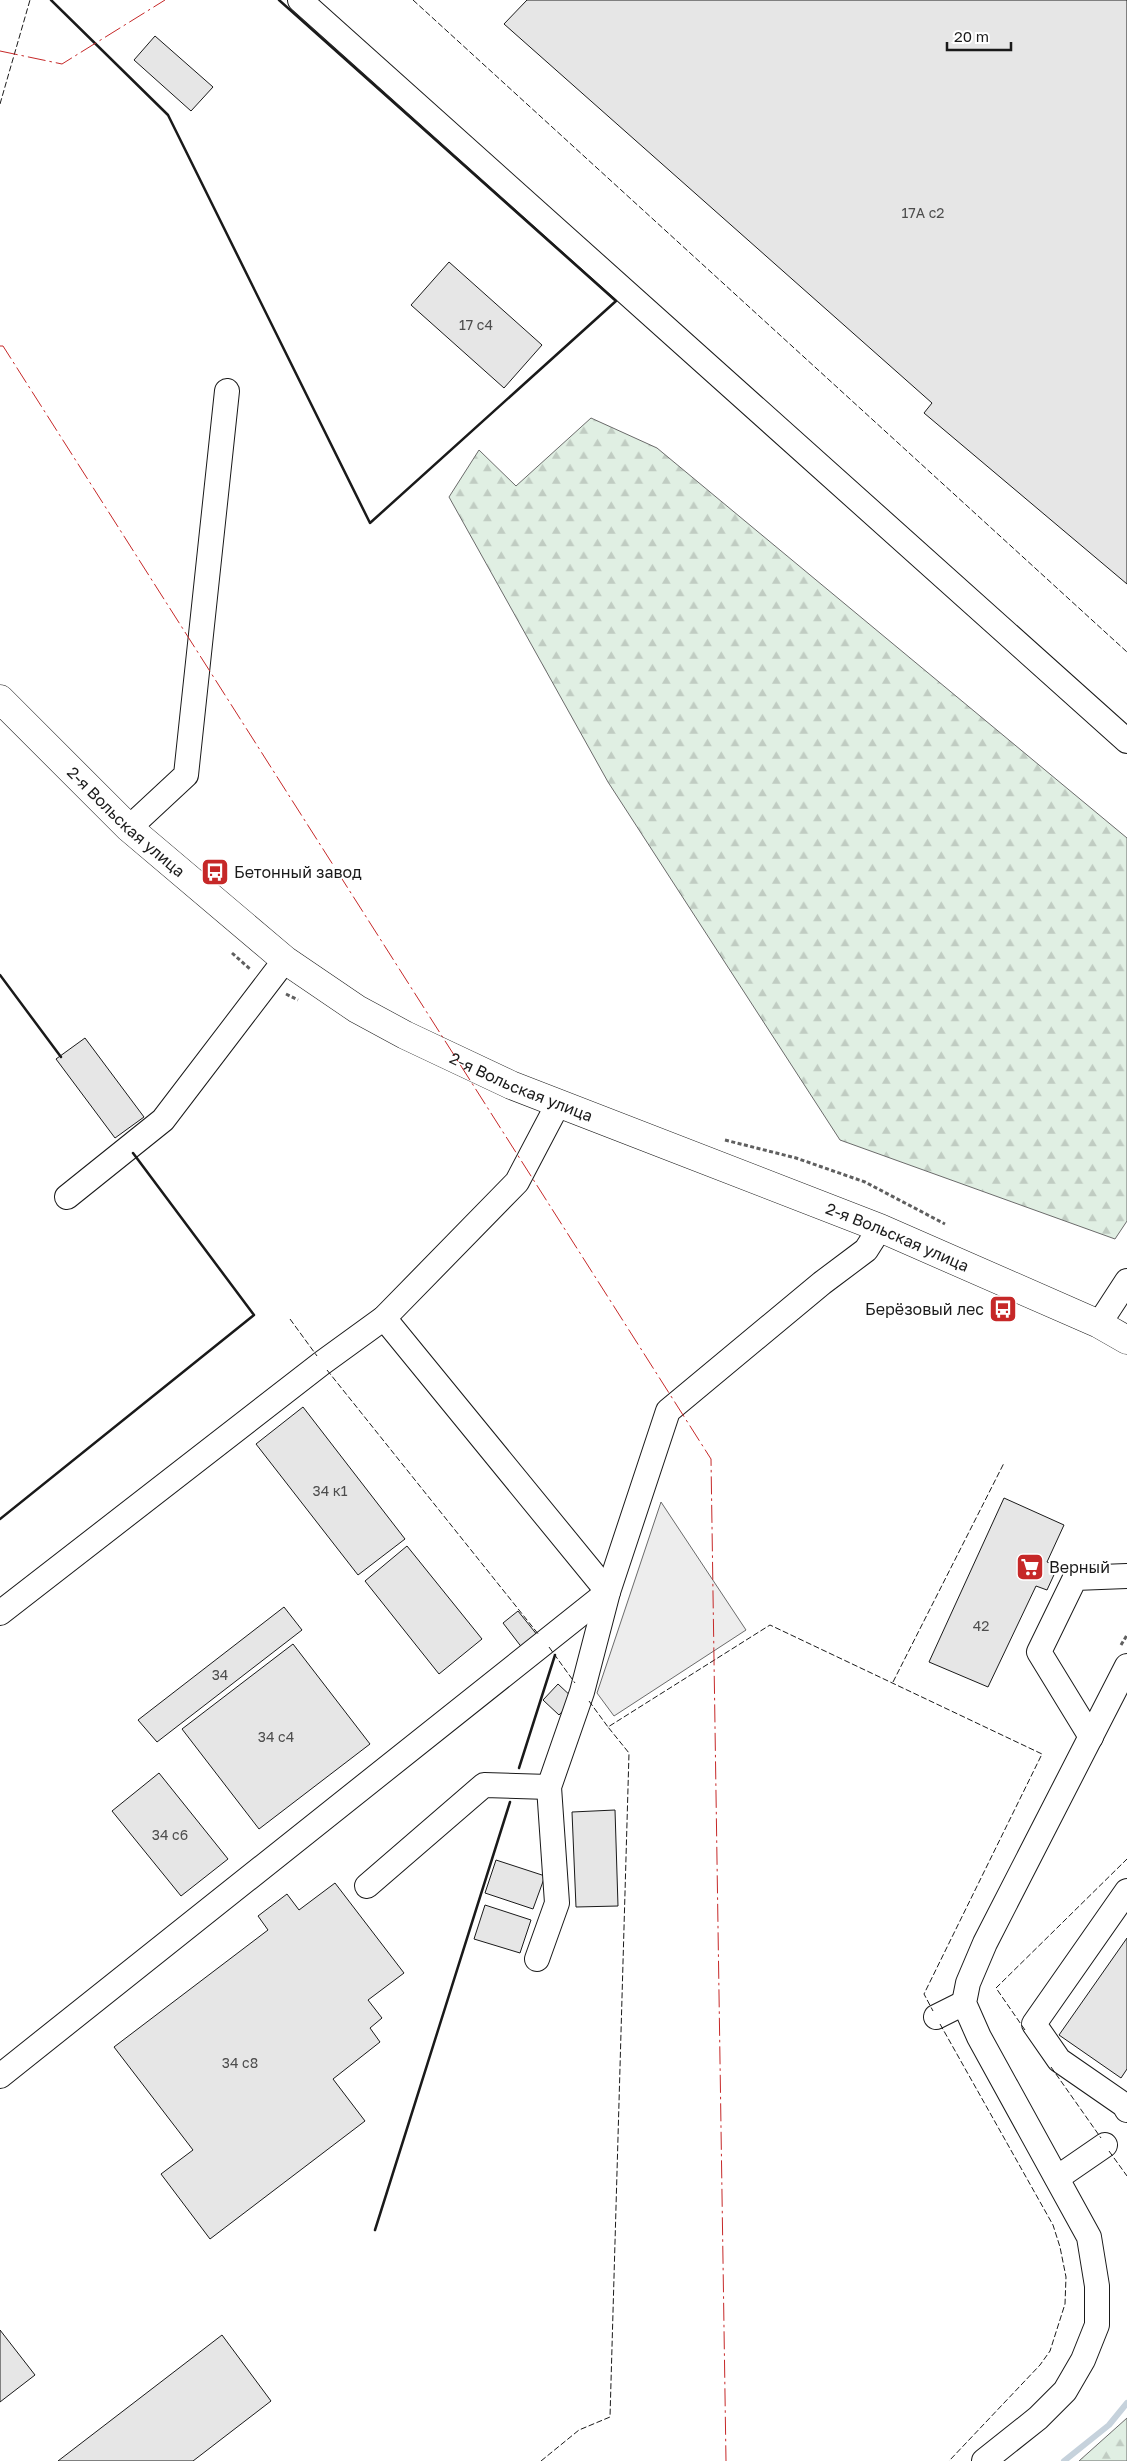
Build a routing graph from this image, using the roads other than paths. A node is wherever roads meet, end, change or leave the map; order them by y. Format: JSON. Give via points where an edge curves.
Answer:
{"nodes":[{"id":1,"x":300,"y":0,"type":"edge"},
{"id":2,"x":227,"y":391,"type":"dead end"},
{"id":3,"x":0,"y":699,"type":"edge"},
{"id":4,"x":1127,"y":741,"type":"edge"},
{"id":5,"x":129,"y":828,"type":"junction"},
{"id":6,"x":285,"y":960,"type":"junction"},
{"id":7,"x":558,"y":1104,"type":"junction"},
{"id":8,"x":67,"y":1197,"type":"dead end"},
{"id":9,"x":880,"y":1228,"type":"junction"},
{"id":10,"x":1127,"y":1281,"type":"edge"},
{"id":11,"x":384,"y":1318,"type":"junction"},
{"id":12,"x":1099,"y":1324,"type":"junction"},
{"id":13,"x":1127,"y":1340,"type":"edge"},
{"id":14,"x":1127,"y":1576,"type":"edge"},
{"id":15,"x":608,"y":1592,"type":"junction"},
{"id":16,"x":0,"y":1613,"type":"edge"},
{"id":17,"x":1127,"y":1666,"type":"edge"},
{"id":18,"x":1091,"y":1737,"type":"junction"},
{"id":19,"x":549,"y":1788,"type":"junction"},
{"id":20,"x":367,"y":1886,"type":"dead end"},
{"id":21,"x":1127,"y":1891,"type":"edge"},
{"id":22,"x":537,"y":1959,"type":"dead end"},
{"id":23,"x":964,"y":2003,"type":"junction"},
{"id":24,"x":936,"y":2017,"type":"dead end"},
{"id":25,"x":0,"y":2076,"type":"edge"},
{"id":26,"x":1126,"y":2106,"type":"edge"},
{"id":27,"x":1105,"y":2145,"type":"dead end"},
{"id":28,"x":1057,"y":2178,"type":"junction"},
{"id":29,"x":984,"y":2461,"type":"edge"}],
"edges":[{"from":1,"to":4,"type":"street"},
{"from":2,"to":5,"type":"street","via":[[186,774]]},
{"from":3,"to":5,"type":"main road","name":"2-я Вольская улица"},
{"from":5,"to":6,"type":"main road","name":"2-я Вольская улица"},
{"from":6,"to":7,"type":"main road","name":"2-я Вольская улица","via":[[357,1009],[405,1035]]},
{"from":6,"to":8,"type":"street","via":[[163,1120]]},
{"from":7,"to":9,"type":"main road","name":"2-я Вольская улица"},
{"from":7,"to":11,"type":"street","via":[[517,1182]]},
{"from":9,"to":12,"type":"main road","name":"2-я Вольская улица"},
{"from":9,"to":15,"type":"street","via":[[866,1250],[668,1411]]},
{"from":10,"to":12,"type":"street"},
{"from":11,"to":15,"type":"street"},
{"from":11,"to":16,"type":"street"},
{"from":12,"to":13,"type":"main road","name":"2-я Вольская улица"},
{"from":14,"to":18,"type":"street","via":[[1075,1578],[1040,1652]]},
{"from":15,"to":19,"type":"street","via":[[582,1692]]},
{"from":15,"to":25,"type":"street"},
{"from":17,"to":18,"type":"street"},
{"from":18,"to":23,"type":"street","via":[[985,1943],[968,1983]]},
{"from":19,"to":20,"type":"street","via":[[484,1785]]},
{"from":19,"to":22,"type":"street","via":[[557,1904]]},
{"from":21,"to":26,"type":"street","via":[[1034,2024],[1060,2060]]},
{"from":23,"to":24,"type":"street"},
{"from":23,"to":28,"type":"street","via":[[979,2037]]},
{"from":27,"to":28,"type":"street"},
{"from":28,"to":29,"type":"street","via":[[1089,2237],[1097,2286],[1097,2324],[1084,2360],[1065,2391],[1038,2418]]}]}
